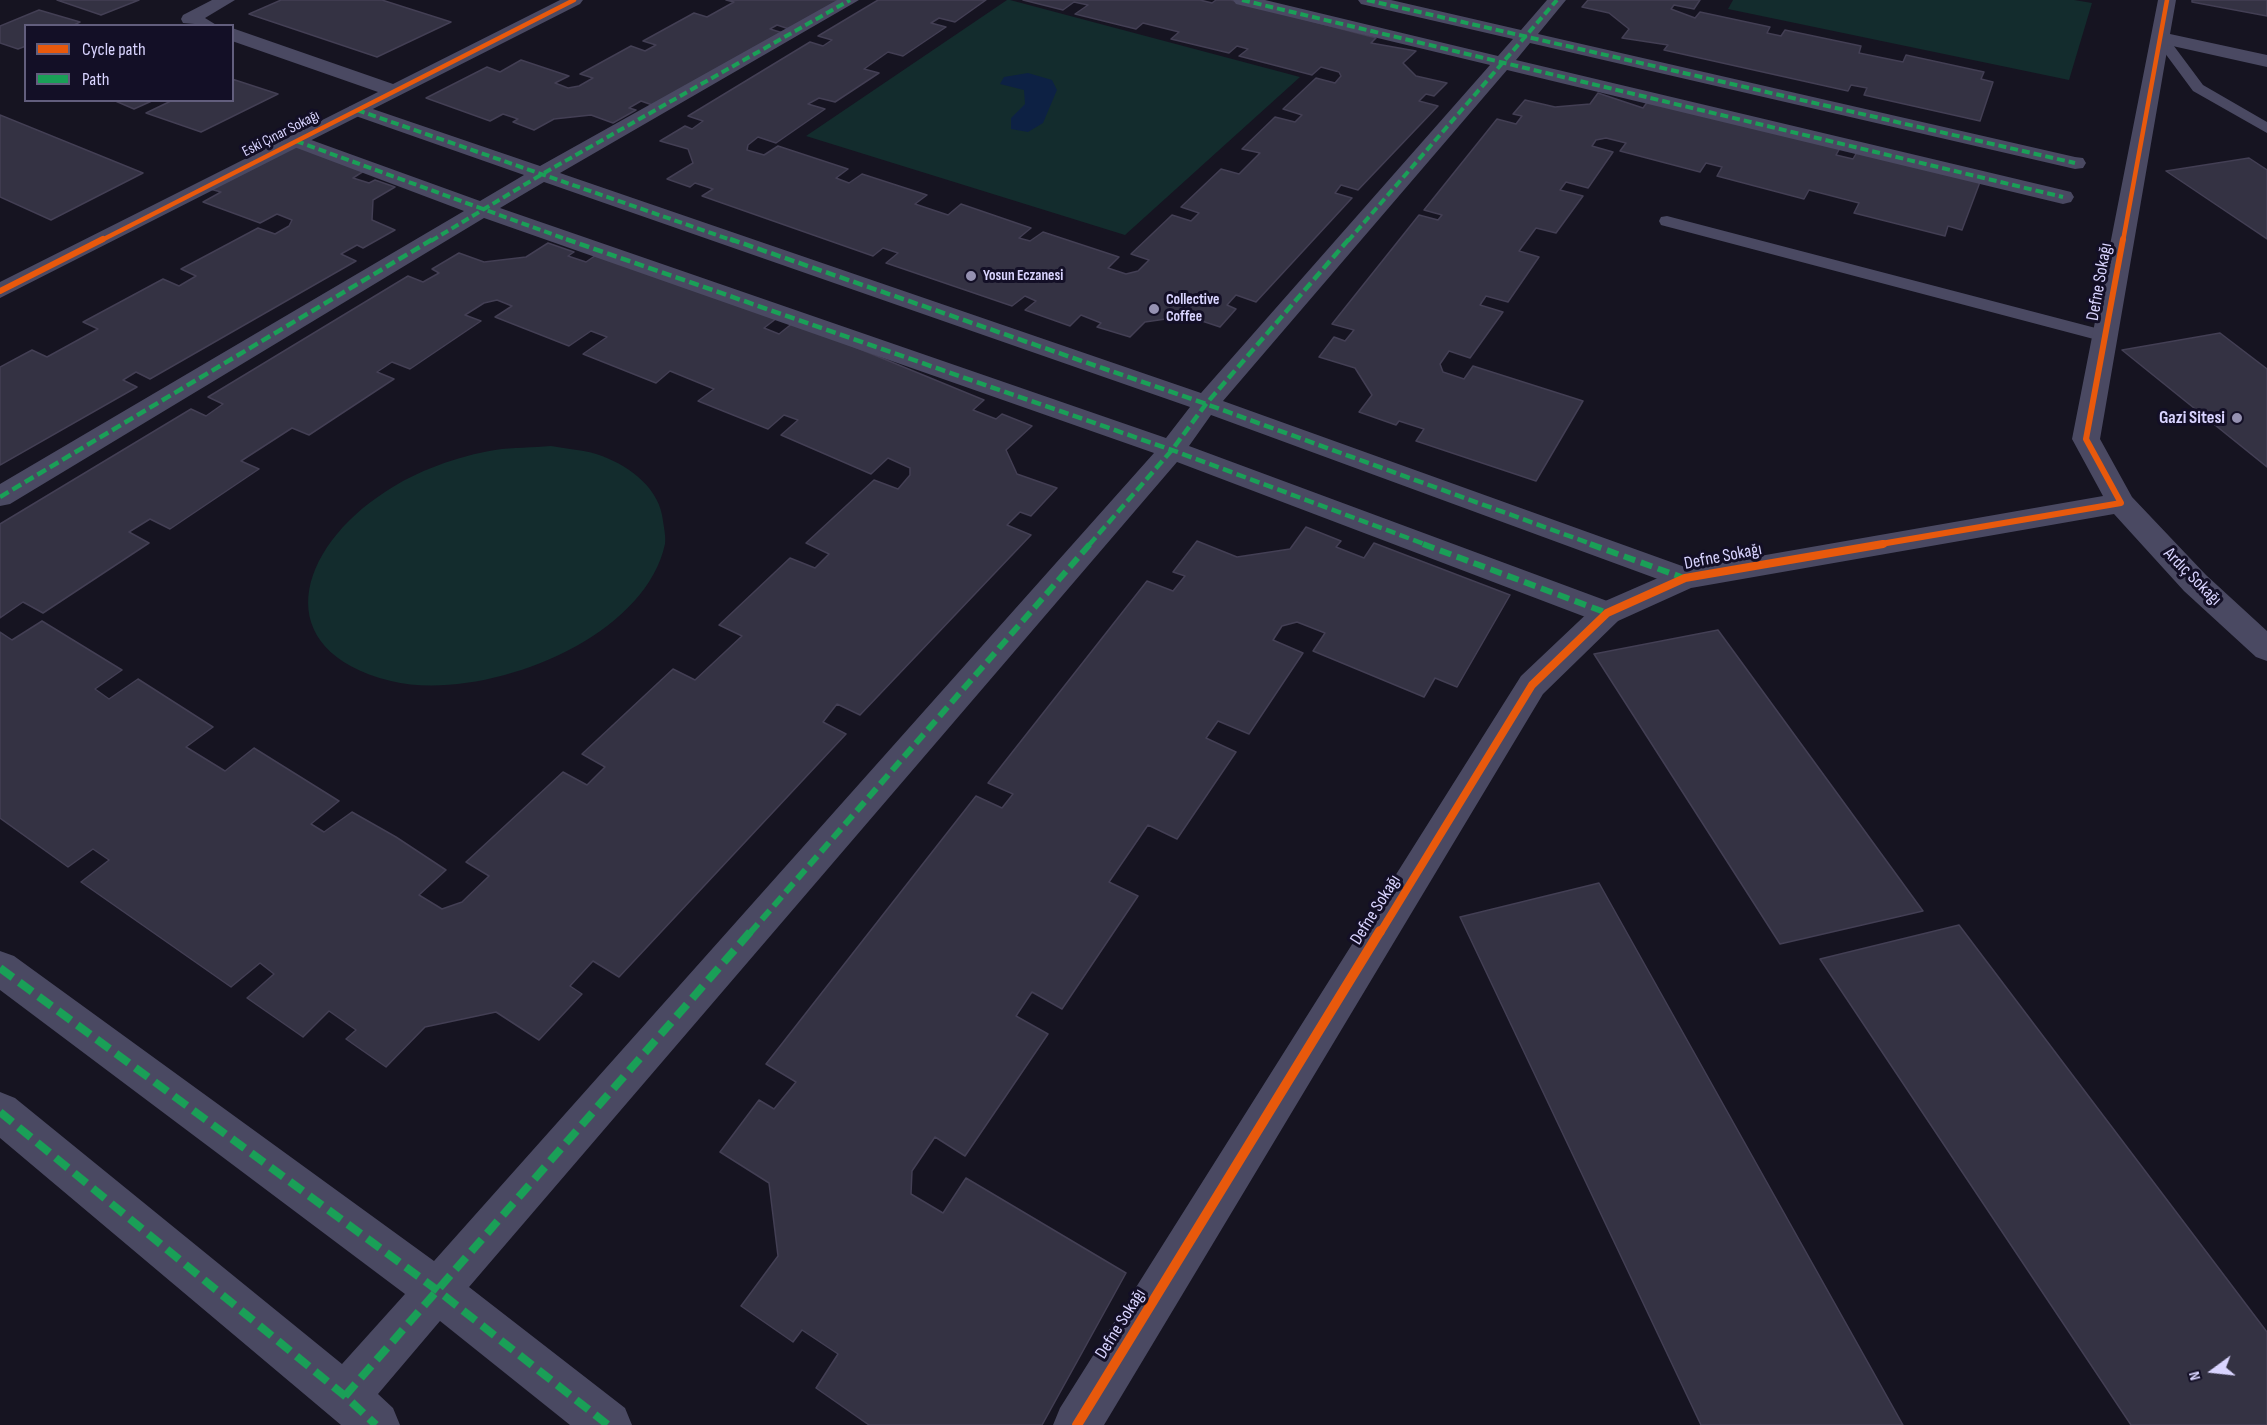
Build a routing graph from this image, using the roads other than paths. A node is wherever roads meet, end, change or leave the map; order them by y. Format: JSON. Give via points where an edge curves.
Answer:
{"nodes":[{"id":1,"x":226,"y":0,"type":"edge"},
{"id":2,"x":574,"y":0,"type":"edge"},
{"id":3,"x":850,"y":0,"type":"edge"},
{"id":4,"x":1242,"y":0,"type":"edge"},
{"id":5,"x":1367,"y":0,"type":"edge"},
{"id":6,"x":1557,"y":0,"type":"edge"},
{"id":7,"x":2167,"y":0,"type":"edge"},
{"id":8,"x":204,"y":24,"type":"edge"},
{"id":9,"x":234,"y":35,"type":"edge"},
{"id":10,"x":1526,"y":36,"type":"junction"},
{"id":11,"x":2160,"y":38,"type":"junction"},
{"id":12,"x":2267,"y":61,"type":"edge"},
{"id":13,"x":1503,"y":62,"type":"junction"},
{"id":14,"x":395,"y":91,"type":"junction"},
{"id":15,"x":357,"y":110,"type":"junction"},
{"id":16,"x":2267,"y":128,"type":"edge"},
{"id":17,"x":296,"y":141,"type":"junction"},
{"id":18,"x":2075,"y":163,"type":"dead end"},
{"id":19,"x":544,"y":173,"type":"junction"},
{"id":20,"x":2063,"y":197,"type":"dead end"},
{"id":21,"x":483,"y":210,"type":"junction"},
{"id":22,"x":1666,"y":221,"type":"dead end"},
{"id":23,"x":0,"y":291,"type":"edge"},
{"id":24,"x":2105,"y":336,"type":"junction"},
{"id":25,"x":1206,"y":404,"type":"junction"},
{"id":26,"x":1173,"y":450,"type":"junction"},
{"id":27,"x":0,"y":497,"type":"edge"},
{"id":28,"x":2121,"y":503,"type":"junction"},
{"id":29,"x":1685,"y":578,"type":"junction"},
{"id":30,"x":1607,"y":613,"type":"junction"},
{"id":31,"x":2267,"y":649,"type":"edge"},
{"id":32,"x":0,"y":968,"type":"edge"},
{"id":33,"x":0,"y":1112,"type":"edge"},
{"id":34,"x":438,"y":1290,"type":"junction"},
{"id":35,"x":361,"y":1411,"type":"edge"},
{"id":36,"x":608,"y":1425,"type":"edge"},
{"id":37,"x":1077,"y":1425,"type":"edge"}],
"edges":[{"from":1,"to":8,"type":"street","via":[[190,19]]},
{"from":2,"to":14,"type":"street","name":"Eski Çınar Sokağı"},
{"from":3,"to":19,"type":"street"},
{"from":4,"to":13,"type":"street"},
{"from":5,"to":10,"type":"street"},
{"from":6,"to":10,"type":"street"},
{"from":7,"to":11,"type":"street","name":"Defne Sokağı"},
{"from":9,"to":14,"type":"street"},
{"from":10,"to":13,"type":"street"},
{"from":10,"to":18,"type":"street"},
{"from":11,"to":12,"type":"street"},
{"from":11,"to":16,"type":"lane","via":[[2198,88]]},
{"from":11,"to":24,"type":"street","name":"Defne Sokağı"},
{"from":13,"to":20,"type":"street"},
{"from":13,"to":25,"type":"street"},
{"from":14,"to":15,"type":"street","name":"Eski Çınar Sokağı"},
{"from":15,"to":17,"type":"street","name":"Eski Çınar Sokağı"},
{"from":15,"to":19,"type":"street"},
{"from":17,"to":21,"type":"street"},
{"from":17,"to":23,"type":"street","name":"Eski Çınar Sokağı"},
{"from":19,"to":21,"type":"street"},
{"from":19,"to":25,"type":"street"},
{"from":21,"to":26,"type":"street"},
{"from":21,"to":27,"type":"street"},
{"from":22,"to":24,"type":"lane"},
{"from":24,"to":28,"type":"street","name":"Defne Sokağı","via":[[2086,439]]},
{"from":25,"to":26,"type":"street"},
{"from":25,"to":29,"type":"street"},
{"from":26,"to":30,"type":"street"},
{"from":26,"to":34,"type":"street"},
{"from":28,"to":29,"type":"street","name":"Defne Sokağı"},
{"from":28,"to":31,"type":"street","name":"Ardıç Sokağı","via":[[2194,583]]},
{"from":29,"to":30,"type":"street","name":"Defne Sokağı"},
{"from":30,"to":37,"type":"street","name":"Defne Sokağı","via":[[1532,686]]},
{"from":32,"to":34,"type":"street"},
{"from":33,"to":35,"type":"street"},
{"from":34,"to":35,"type":"street"},
{"from":34,"to":36,"type":"street"}]}
